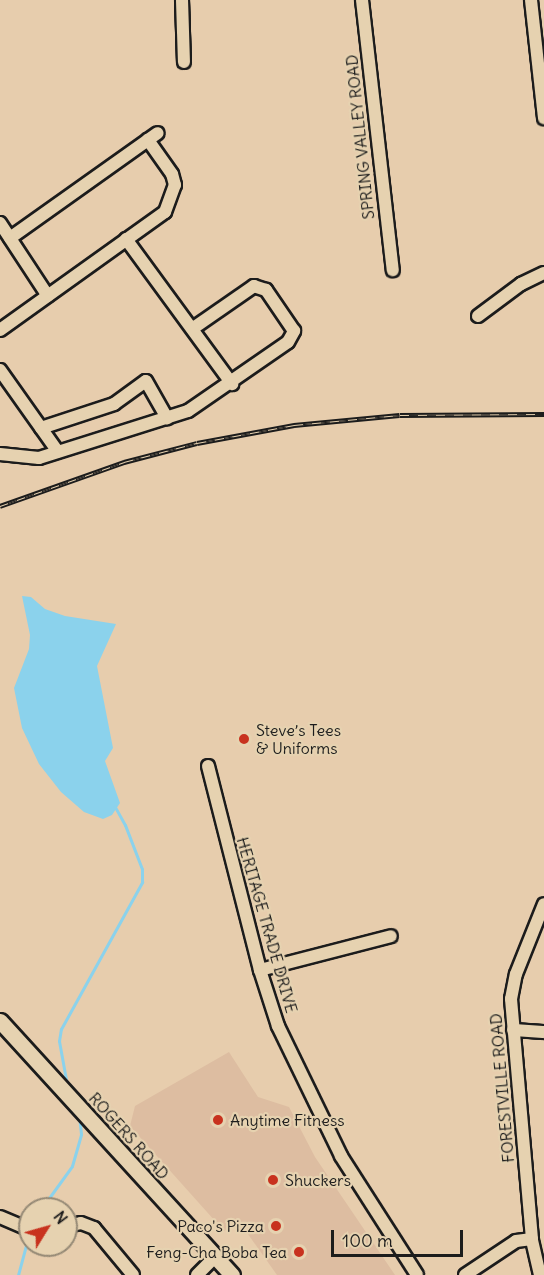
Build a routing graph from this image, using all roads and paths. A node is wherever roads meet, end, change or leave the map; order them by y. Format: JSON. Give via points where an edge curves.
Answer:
{"nodes":[{"id":1,"x":182,"y":0,"type":"edge"},
{"id":2,"x":362,"y":0,"type":"edge"},
{"id":3,"x":531,"y":0,"type":"edge"},
{"id":4,"x":184,"y":62,"type":"dead end"},
{"id":5,"x":544,"y":118,"type":"edge"},
{"id":6,"x":0,"y":223,"type":"edge"},
{"id":7,"x":126,"y":239,"type":"junction"},
{"id":8,"x":13,"y":242,"type":"junction"},
{"id":9,"x":393,"y":270,"type":"dead end"},
{"id":10,"x":544,"y":273,"type":"edge"},
{"id":11,"x":51,"y":294,"type":"junction"},
{"id":12,"x":478,"y":316,"type":"dead end"},
{"id":13,"x":192,"y":329,"type":"junction"},
{"id":14,"x":0,"y":330,"type":"edge"},
{"id":15,"x":0,"y":370,"type":"edge"},
{"id":16,"x":232,"y":384,"type":"junction"},
{"id":17,"x":167,"y":418,"type":"junction"},
{"id":18,"x":41,"y":428,"type":"junction"},
{"id":19,"x":58,"y":452,"type":"junction"},
{"id":20,"x":0,"y":454,"type":"edge"},
{"id":21,"x":208,"y":766,"type":"dead end"},
{"id":22,"x":544,"y":904,"type":"edge"},
{"id":23,"x":391,"y":936,"type":"dead end"},
{"id":24,"x":260,"y":970,"type":"junction"},
{"id":25,"x":0,"y":1021,"type":"edge"},
{"id":26,"x":513,"y":1030,"type":"junction"},
{"id":27,"x":544,"y":1032,"type":"edge"},
{"id":28,"x":0,"y":1217,"type":"edge"},
{"id":29,"x":78,"y":1224,"type":"edge"},
{"id":30,"x":18,"y":1225,"type":"edge"},
{"id":31,"x":532,"y":1239,"type":"junction"},
{"id":32,"x":215,"y":1257,"type":"junction"},
{"id":33,"x":133,"y":1275,"type":"edge"},
{"id":34,"x":197,"y":1275,"type":"edge"},
{"id":35,"x":232,"y":1275,"type":"edge"},
{"id":36,"x":417,"y":1275,"type":"edge"},
{"id":37,"x":465,"y":1275,"type":"edge"},
{"id":38,"x":540,"y":1275,"type":"edge"}],
"edges":[{"from":1,"to":4,"type":"street"},
{"from":2,"to":9,"type":"street","name":"SPRING VALLEY ROAD"},
{"from":3,"to":5,"type":"street"},
{"from":6,"to":8,"type":"street"},
{"from":7,"to":8,"type":"street","via":[[165,212],[174,194],[172,174],[153,136]]},
{"from":7,"to":11,"type":"street"},
{"from":7,"to":13,"type":"street"},
{"from":8,"to":11,"type":"street","via":[[24,248]]},
{"from":10,"to":12,"type":"street","via":[[521,284]]},
{"from":11,"to":14,"type":"street"},
{"from":13,"to":16,"type":"street"},
{"from":13,"to":16,"type":"street","via":[[254,286],[266,290],[292,325],[293,338]]},
{"from":15,"to":18,"type":"street"},
{"from":16,"to":17,"type":"street","via":[[188,411]]},
{"from":17,"to":18,"type":"street","via":[[146,381],[114,404]]},
{"from":17,"to":19,"type":"street"},
{"from":18,"to":19,"type":"street"},
{"from":19,"to":20,"type":"street","via":[[23,459]]},
{"from":21,"to":24,"type":"street","name":"HERITAGE TRADE DRIVE"},
{"from":22,"to":26,"type":"street","name":"FORESTVILLE ROAD","via":[[516,974],[511,999]]},
{"from":23,"to":24,"type":"street"},
{"from":24,"to":36,"type":"street","name":"HERITAGE TRADE DRIVE","via":[[278,1026],[316,1111],[365,1197]]},
{"from":25,"to":32,"type":"main road","name":"ROGERS ROAD"},
{"from":26,"to":27,"type":"street"},
{"from":26,"to":31,"type":"street","name":"FORESTVILLE ROAD"},
{"from":28,"to":30,"type":"street"},
{"from":29,"to":33,"type":"street","via":[[94,1227]]},
{"from":31,"to":37,"type":"street","via":[[516,1241]]},
{"from":31,"to":38,"type":"street","name":"FORESTVILLE ROAD"},
{"from":32,"to":34,"type":"street"},
{"from":32,"to":35,"type":"main road","name":"ROGERS ROAD"}]}
